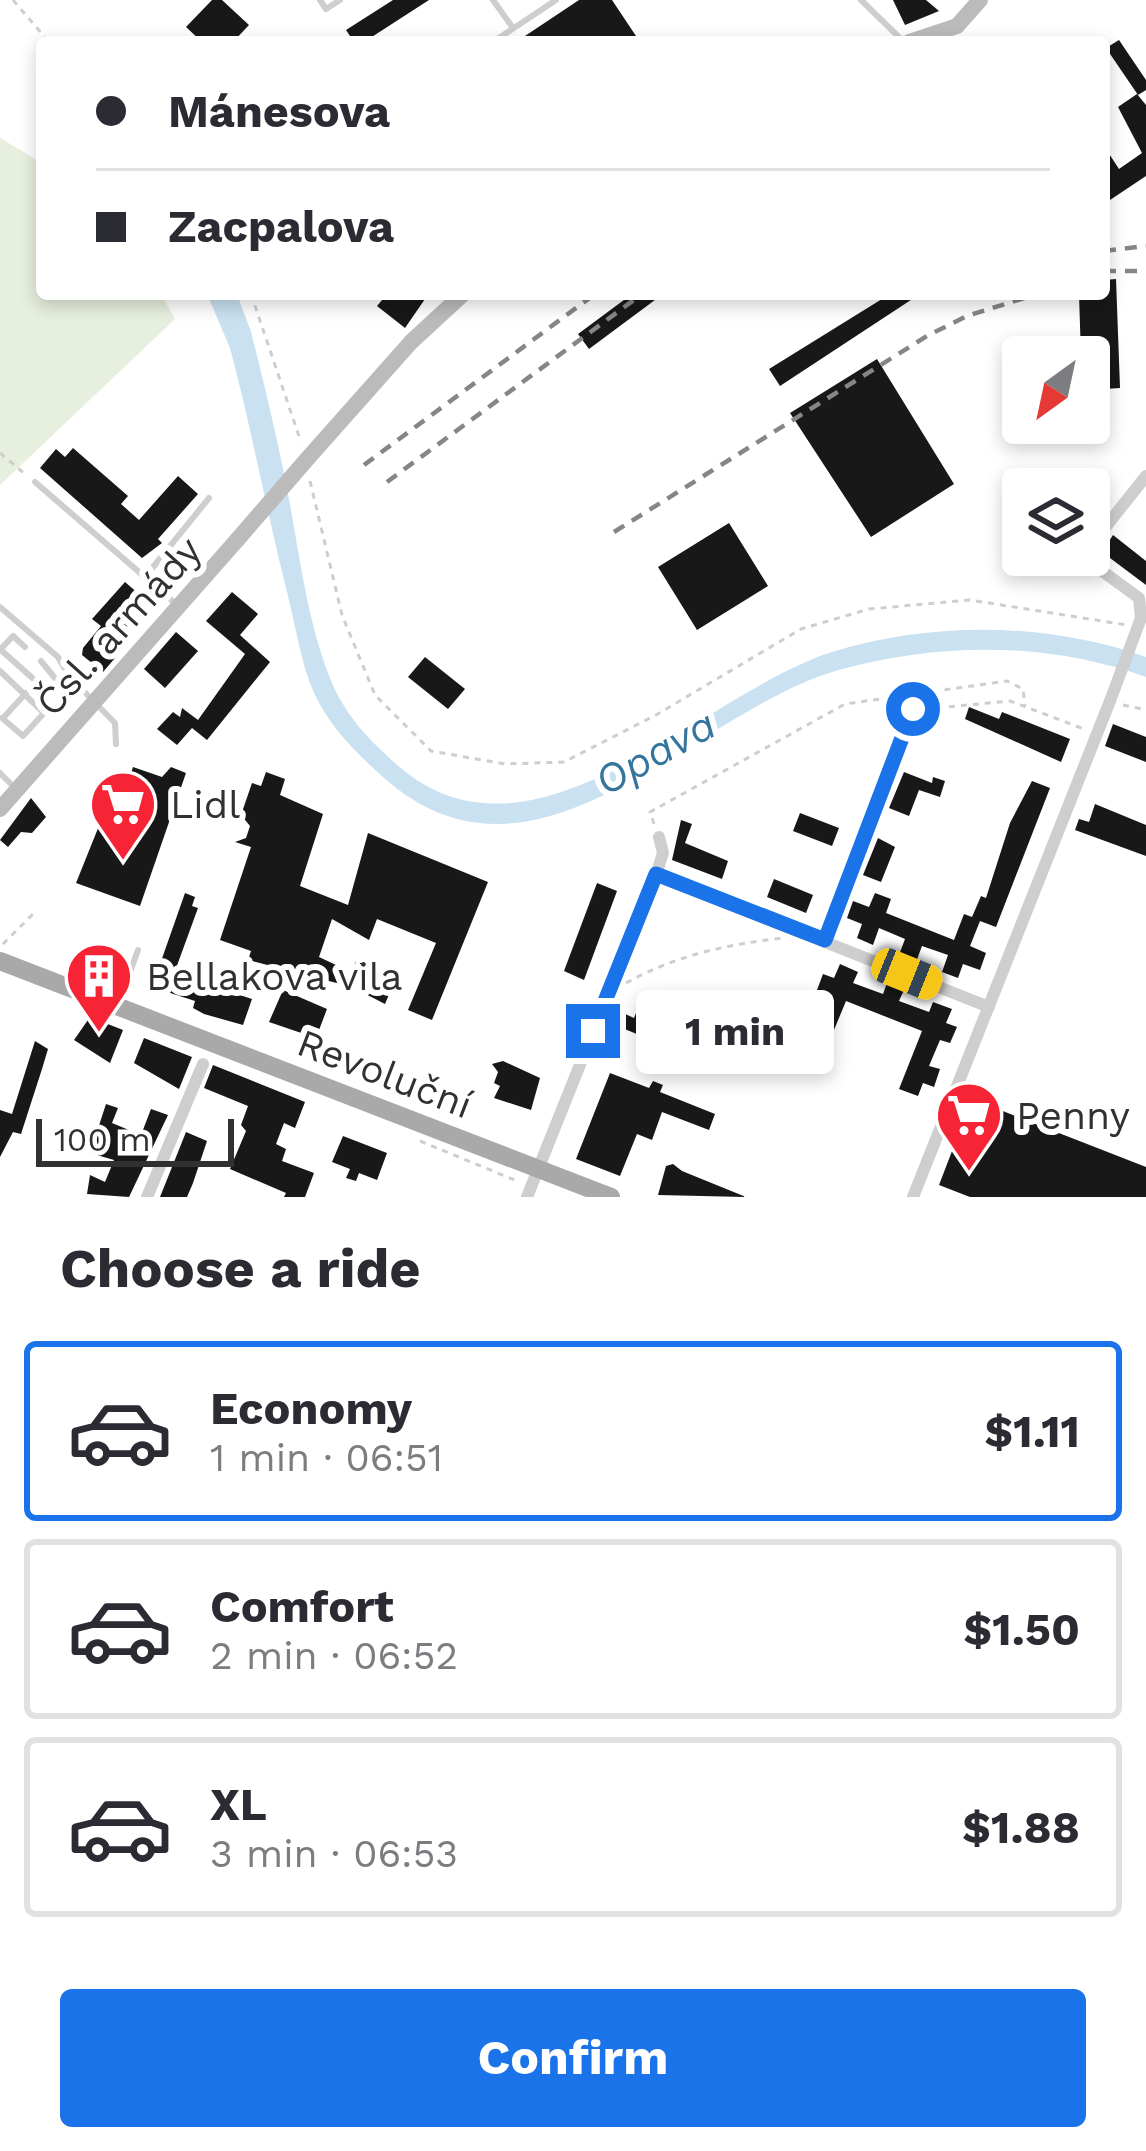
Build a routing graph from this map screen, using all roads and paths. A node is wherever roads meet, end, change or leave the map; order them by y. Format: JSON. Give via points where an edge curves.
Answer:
{"nodes":[{"id":1,"x":13,"y":0,"type":"edge"},
{"id":2,"x":320,"y":0,"type":"edge"},
{"id":3,"x":340,"y":0,"type":"edge"},
{"id":4,"x":494,"y":0,"type":"edge"},
{"id":5,"x":556,"y":0,"type":"edge"},
{"id":6,"x":861,"y":0,"type":"edge"},
{"id":7,"x":980,"y":0,"type":"edge"},
{"id":8,"x":513,"y":28,"type":"junction"},
{"id":9,"x":44,"y":36,"type":"edge"},
{"id":10,"x":502,"y":36,"type":"edge"},
{"id":11,"x":900,"y":36,"type":"edge"},
{"id":12,"x":925,"y":36,"type":"edge"},
{"id":13,"x":253,"y":300,"type":"edge"},
{"id":14,"x":456,"y":300,"type":"edge"},
{"id":15,"x":0,"y":453,"type":"edge"},
{"id":16,"x":306,"y":459,"type":"junction"},
{"id":17,"x":1146,"y":476,"type":"edge"},
{"id":18,"x":35,"y":482,"type":"joint"},
{"id":19,"x":208,"y":498,"type":"dead end"},
{"id":20,"x":145,"y":577,"type":"junction"},
{"id":21,"x":178,"y":606,"type":"junction"},
{"id":22,"x":0,"y":608,"type":"edge"},
{"id":23,"x":1137,"y":622,"type":"junction"},
{"id":24,"x":25,"y":646,"type":"dead end"},
{"id":25,"x":0,"y":650,"type":"edge"},
{"id":26,"x":41,"y":661,"type":"dead end"},
{"id":27,"x":0,"y":671,"type":"edge"},
{"id":28,"x":69,"y":676,"type":"junction"},
{"id":29,"x":58,"y":682,"type":"junction"},
{"id":30,"x":48,"y":691,"type":"junction"},
{"id":31,"x":26,"y":693,"type":"junction"},
{"id":32,"x":95,"y":701,"type":"junction"},
{"id":33,"x":1110,"y":701,"type":"junction"},
{"id":34,"x":36,"y":703,"type":"junction"},
{"id":35,"x":1025,"y":706,"type":"junction"},
{"id":36,"x":913,"y":709,"type":"joint"},
{"id":37,"x":1146,"y":710,"type":"edge"},
{"id":38,"x":1,"y":719,"type":"edge"},
{"id":39,"x":1097,"y":734,"type":"junction"},
{"id":40,"x":116,"y":744,"type":"dead end"},
{"id":41,"x":0,"y":773,"type":"edge"},
{"id":42,"x":17,"y":790,"type":"junction"},
{"id":43,"x":0,"y":809,"type":"edge"},
{"id":44,"x":659,"y":837,"type":"joint"},
{"id":45,"x":656,"y":874,"type":"junction"},
{"id":46,"x":34,"y":913,"type":"dead end"},
{"id":47,"x":808,"y":934,"type":"junction"},
{"id":48,"x":825,"y":940,"type":"junction"},
{"id":49,"x":0,"y":944,"type":"edge"},
{"id":50,"x":138,"y":950,"type":"dead end"},
{"id":51,"x":0,"y":961,"type":"edge"},
{"id":52,"x":609,"y":992,"type":"junction"},
{"id":53,"x":118,"y":1005,"type":"junction"},
{"id":54,"x":989,"y":1007,"type":"junction"},
{"id":55,"x":203,"y":1064,"type":"dead end"},
{"id":56,"x":539,"y":1167,"type":"junction"},
{"id":57,"x":146,"y":1197,"type":"edge"},
{"id":58,"x":527,"y":1197,"type":"edge"},
{"id":59,"x":611,"y":1197,"type":"edge"},
{"id":60,"x":913,"y":1197,"type":"edge"}],
"edges":[{"from":1,"to":9,"type":"path"},
{"from":2,"to":3,"type":"lane","via":[[326,9]]},
{"from":4,"to":8,"type":"lane"},
{"from":5,"to":8,"type":"lane"},
{"from":6,"to":11,"type":"lane"},
{"from":7,"to":12,"type":"main road","via":[[957,26]]},
{"from":8,"to":10,"type":"lane"},
{"from":13,"to":16,"type":"path"},
{"from":14,"to":16,"type":"main road"},
{"from":15,"to":18,"type":"path"},
{"from":16,"to":21,"type":"main road","name":"Čsl. armády","bridge":true},
{"from":16,"to":23,"type":"path","via":[[342,615],[375,694],[431,751],[505,764],[564,762],[801,629],[869,609],[970,600]]},
{"from":17,"to":23,"type":"street","via":[[1092,544],[1091,563],[1139,598]]},
{"from":18,"to":20,"type":"lane"},
{"from":19,"to":20,"type":"lane"},
{"from":20,"to":21,"type":"lane"},
{"from":21,"to":32,"type":"main road","name":"Čsl. armády"},
{"from":22,"to":28,"type":"lane"},
{"from":23,"to":33,"type":"street","bridge":true},
{"from":24,"to":25,"type":"lane","via":[[13,636]]},
{"from":25,"to":30,"type":"lane"},
{"from":26,"to":29,"type":"lane"},
{"from":27,"to":31,"type":"lane"},
{"from":28,"to":29,"type":"lane"},
{"from":28,"to":32,"type":"lane"},
{"from":29,"to":30,"type":"lane"},
{"from":30,"to":34,"type":"lane"},
{"from":31,"to":34,"type":"lane"},
{"from":31,"to":38,"type":"lane"},
{"from":32,"to":40,"type":"lane","via":[[115,723]]},
{"from":32,"to":42,"type":"main road","name":"Čsl. armády"},
{"from":33,"to":37,"type":"path"},
{"from":33,"to":39,"type":"street"},
{"from":34,"to":38,"type":"lane","via":[[44,712],[23,736]]},
{"from":35,"to":36,"type":"path"},
{"from":35,"to":39,"type":"path"},
{"from":35,"to":44,"type":"path","via":[[1023,689],[1006,682],[845,704],[650,812]]},
{"from":36,"to":48,"type":"street"},
{"from":39,"to":54,"type":"street"},
{"from":41,"to":42,"type":"lane"},
{"from":42,"to":43,"type":"main road","name":"Čsl. armády"},
{"from":44,"to":45,"type":"street"},
{"from":45,"to":47,"type":"street"},
{"from":45,"to":52,"type":"street"},
{"from":46,"to":49,"type":"path"},
{"from":47,"to":48,"type":"street"},
{"from":47,"to":52,"type":"path","via":[[665,962]]},
{"from":48,"to":54,"type":"street"},
{"from":50,"to":53,"type":"lane"},
{"from":51,"to":53,"type":"main road","name":"Revoluční"},
{"from":52,"to":56,"type":"street"},
{"from":53,"to":56,"type":"main road","name":"Revoluční"},
{"from":54,"to":60,"type":"street"},
{"from":55,"to":57,"type":"street"},
{"from":56,"to":58,"type":"street"},
{"from":56,"to":59,"type":"main road","name":"Revoluční"}]}
